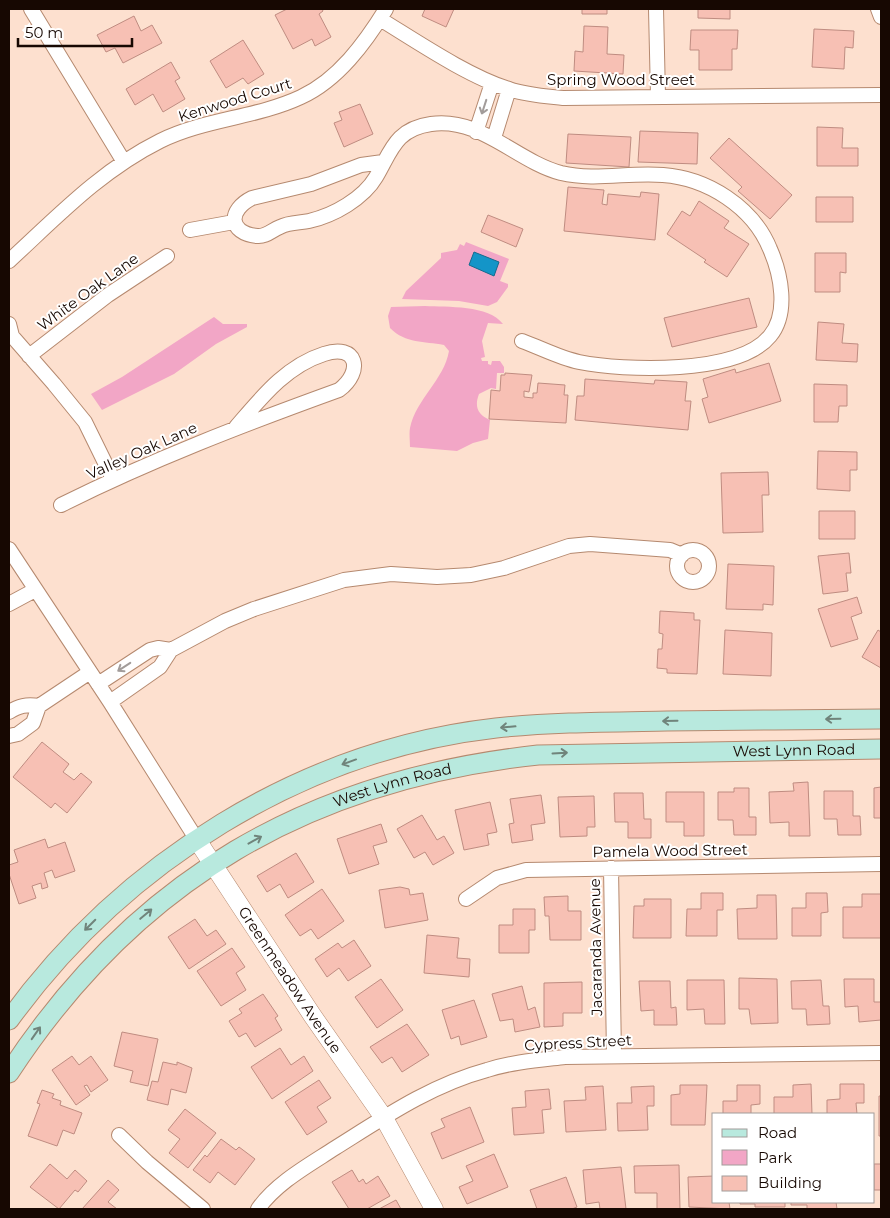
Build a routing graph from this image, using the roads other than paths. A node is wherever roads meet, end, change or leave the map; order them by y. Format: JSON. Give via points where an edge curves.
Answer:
{"nodes":[{"id":1,"x":30,"y":9,"type":"edge"},
{"id":2,"x":656,"y":9,"type":"edge"},
{"id":3,"x":878,"y":9,"type":"edge"},
{"id":4,"x":383,"y":14,"type":"edge"},
{"id":5,"x":881,"y":17,"type":"edge"},
{"id":6,"x":492,"y":83,"type":"junction"},
{"id":7,"x":509,"y":89,"type":"junction"},
{"id":8,"x":881,"y":94,"type":"edge"},
{"id":9,"x":658,"y":96,"type":"junction"},
{"id":10,"x":476,"y":132,"type":"junction"},
{"id":11,"x":494,"y":138,"type":"junction"},
{"id":12,"x":124,"y":162,"type":"junction"},
{"id":13,"x":383,"y":162,"type":"junction"},
{"id":14,"x":234,"y":222,"type":"junction"},
{"id":15,"x":190,"y":230,"type":"dead end"},
{"id":16,"x":167,"y":256,"type":"dead end"},
{"id":17,"x":9,"y":261,"type":"edge"},
{"id":18,"x":10,"y":332,"type":"edge"},
{"id":19,"x":522,"y":341,"type":"dead end"},
{"id":20,"x":29,"y":356,"type":"junction"},
{"id":21,"x":236,"y":427,"type":"junction"},
{"id":22,"x":113,"y":479,"type":"junction"},
{"id":23,"x":61,"y":505,"type":"dead end"},
{"id":24,"x":9,"y":549,"type":"edge"},
{"id":25,"x":682,"y":555,"type":"dead end"},
{"id":26,"x":35,"y":590,"type":"junction"},
{"id":27,"x":9,"y":604,"type":"edge"},
{"id":28,"x":171,"y":650,"type":"junction"},
{"id":29,"x":90,"y":672,"type":"junction"},
{"id":30,"x":98,"y":684,"type":"junction"},
{"id":31,"x":110,"y":702,"type":"junction"},
{"id":32,"x":38,"y":706,"type":"junction"},
{"id":33,"x":9,"y":712,"type":"edge"},
{"id":34,"x":881,"y":719,"type":"edge"},
{"id":35,"x":10,"y":735,"type":"edge"},
{"id":36,"x":881,"y":749,"type":"edge"},
{"id":37,"x":196,"y":840,"type":"junction"},
{"id":38,"x":212,"y":864,"type":"junction"},
{"id":39,"x":881,"y":864,"type":"edge"},
{"id":40,"x":611,"y":868,"type":"junction"},
{"id":41,"x":466,"y":899,"type":"dead end"},
{"id":42,"x":9,"y":1020,"type":"edge"},
{"id":43,"x":881,"y":1053,"type":"edge"},
{"id":44,"x":614,"y":1056,"type":"junction"},
{"id":45,"x":9,"y":1073,"type":"edge"},
{"id":46,"x":384,"y":1118,"type":"junction"},
{"id":47,"x":119,"y":1135,"type":"dead end"},
{"id":48,"x":203,"y":1209,"type":"edge"},
{"id":49,"x":258,"y":1209,"type":"edge"},
{"id":50,"x":434,"y":1209,"type":"edge"}],
"edges":[{"from":1,"to":12,"type":"street"},
{"from":2,"to":9,"type":"street"},
{"from":3,"to":5,"type":"street"},
{"from":4,"to":6,"type":"street","name":"Spring Wood Street"},
{"from":4,"to":12,"type":"street","name":"Kenwood Court","via":[[338,72],[301,97],[198,126],[161,141]]},
{"from":6,"to":7,"type":"street","name":"Spring Wood Street"},
{"from":6,"to":10,"type":"street","one_way":true},
{"from":7,"to":9,"type":"street","name":"Spring Wood Street","via":[[562,98]]},
{"from":7,"to":11,"type":"street"},
{"from":8,"to":9,"type":"street","name":"Spring Wood Street"},
{"from":10,"to":11,"type":"street"},
{"from":10,"to":13,"type":"street","via":[[446,124],[418,127],[403,134]]},
{"from":11,"to":19,"type":"street","via":[[540,166],[563,173],[590,177],[662,175],[701,184],[719,192],[749,216],[762,232],[780,280],[780,310],[772,335],[727,359],[689,367],[604,365],[577,362]]},
{"from":12,"to":17,"type":"street","name":"Kenwood Court","via":[[78,195]]},
{"from":13,"to":14,"type":"street","via":[[361,165],[311,184],[252,198],[243,203]]},
{"from":13,"to":14,"type":"street","via":[[362,194],[332,213],[283,225],[261,236],[237,229]]},
{"from":14,"to":15,"type":"street"},
{"from":16,"to":20,"type":"street","name":"White Oak Lane","via":[[108,294]]},
{"from":18,"to":20,"type":"street"},
{"from":20,"to":22,"type":"street","via":[[85,422]]},
{"from":21,"to":21,"type":"street","name":"Valley Oak Lane","via":[[264,394],[307,360],[337,350],[353,358],[354,372],[339,390]]},
{"from":21,"to":22,"type":"street","name":"Valley Oak Lane"},
{"from":22,"to":23,"type":"street","name":"Valley Oak Lane"},
{"from":24,"to":26,"type":"street"},
{"from":25,"to":28,"type":"street","via":[[670,550],[581,545],[471,575],[391,574],[344,580],[254,609]]},
{"from":26,"to":27,"type":"street"},
{"from":26,"to":29,"type":"street"},
{"from":28,"to":30,"type":"street","one_way":true,"via":[[150,650]]},
{"from":28,"to":31,"type":"street","via":[[160,667]]},
{"from":29,"to":30,"type":"street"},
{"from":29,"to":32,"type":"street"},
{"from":30,"to":31,"type":"street"},
{"from":31,"to":37,"type":"street"},
{"from":32,"to":33,"type":"street","via":[[18,706]]},
{"from":32,"to":35,"type":"street","via":[[33,723]]},
{"from":34,"to":37,"type":"main road","name":"West Lynn Road","one_way":true,"via":[[565,722],[495,728],[428,740],[355,760],[278,793]]},
{"from":38,"to":36,"type":"main road","name":"West Lynn Road","one_way":true,"via":[[266,833],[343,799],[428,772],[494,759],[583,752]]},
{"from":37,"to":38,"type":"street","name":"Greenmeadow Avenue"},
{"from":37,"to":42,"type":"main road","name":"West Lynn Road","one_way":true,"via":[[133,885],[96,919],[34,986]]},
{"from":45,"to":38,"type":"main road","name":"West Lynn Road","one_way":true,"via":[[47,1018],[104,953],[144,916]]},
{"from":38,"to":46,"type":"street","name":"Greenmeadow Avenue"},
{"from":39,"to":40,"type":"street","name":"Pamela Wood Street"},
{"from":40,"to":41,"type":"street","name":"Pamela Wood Street","via":[[526,870],[497,878]]},
{"from":40,"to":44,"type":"street","name":"Jacaranda Avenue"},
{"from":43,"to":44,"type":"street","name":"Cypress Street"},
{"from":44,"to":46,"type":"street","name":"Cypress Street","via":[[566,1057],[487,1069],[435,1089]]},
{"from":46,"to":49,"type":"street","name":"Cypress Street","via":[[288,1180]]},
{"from":46,"to":50,"type":"street","name":"Greenmeadow Avenue"},
{"from":47,"to":48,"type":"street"}]}
